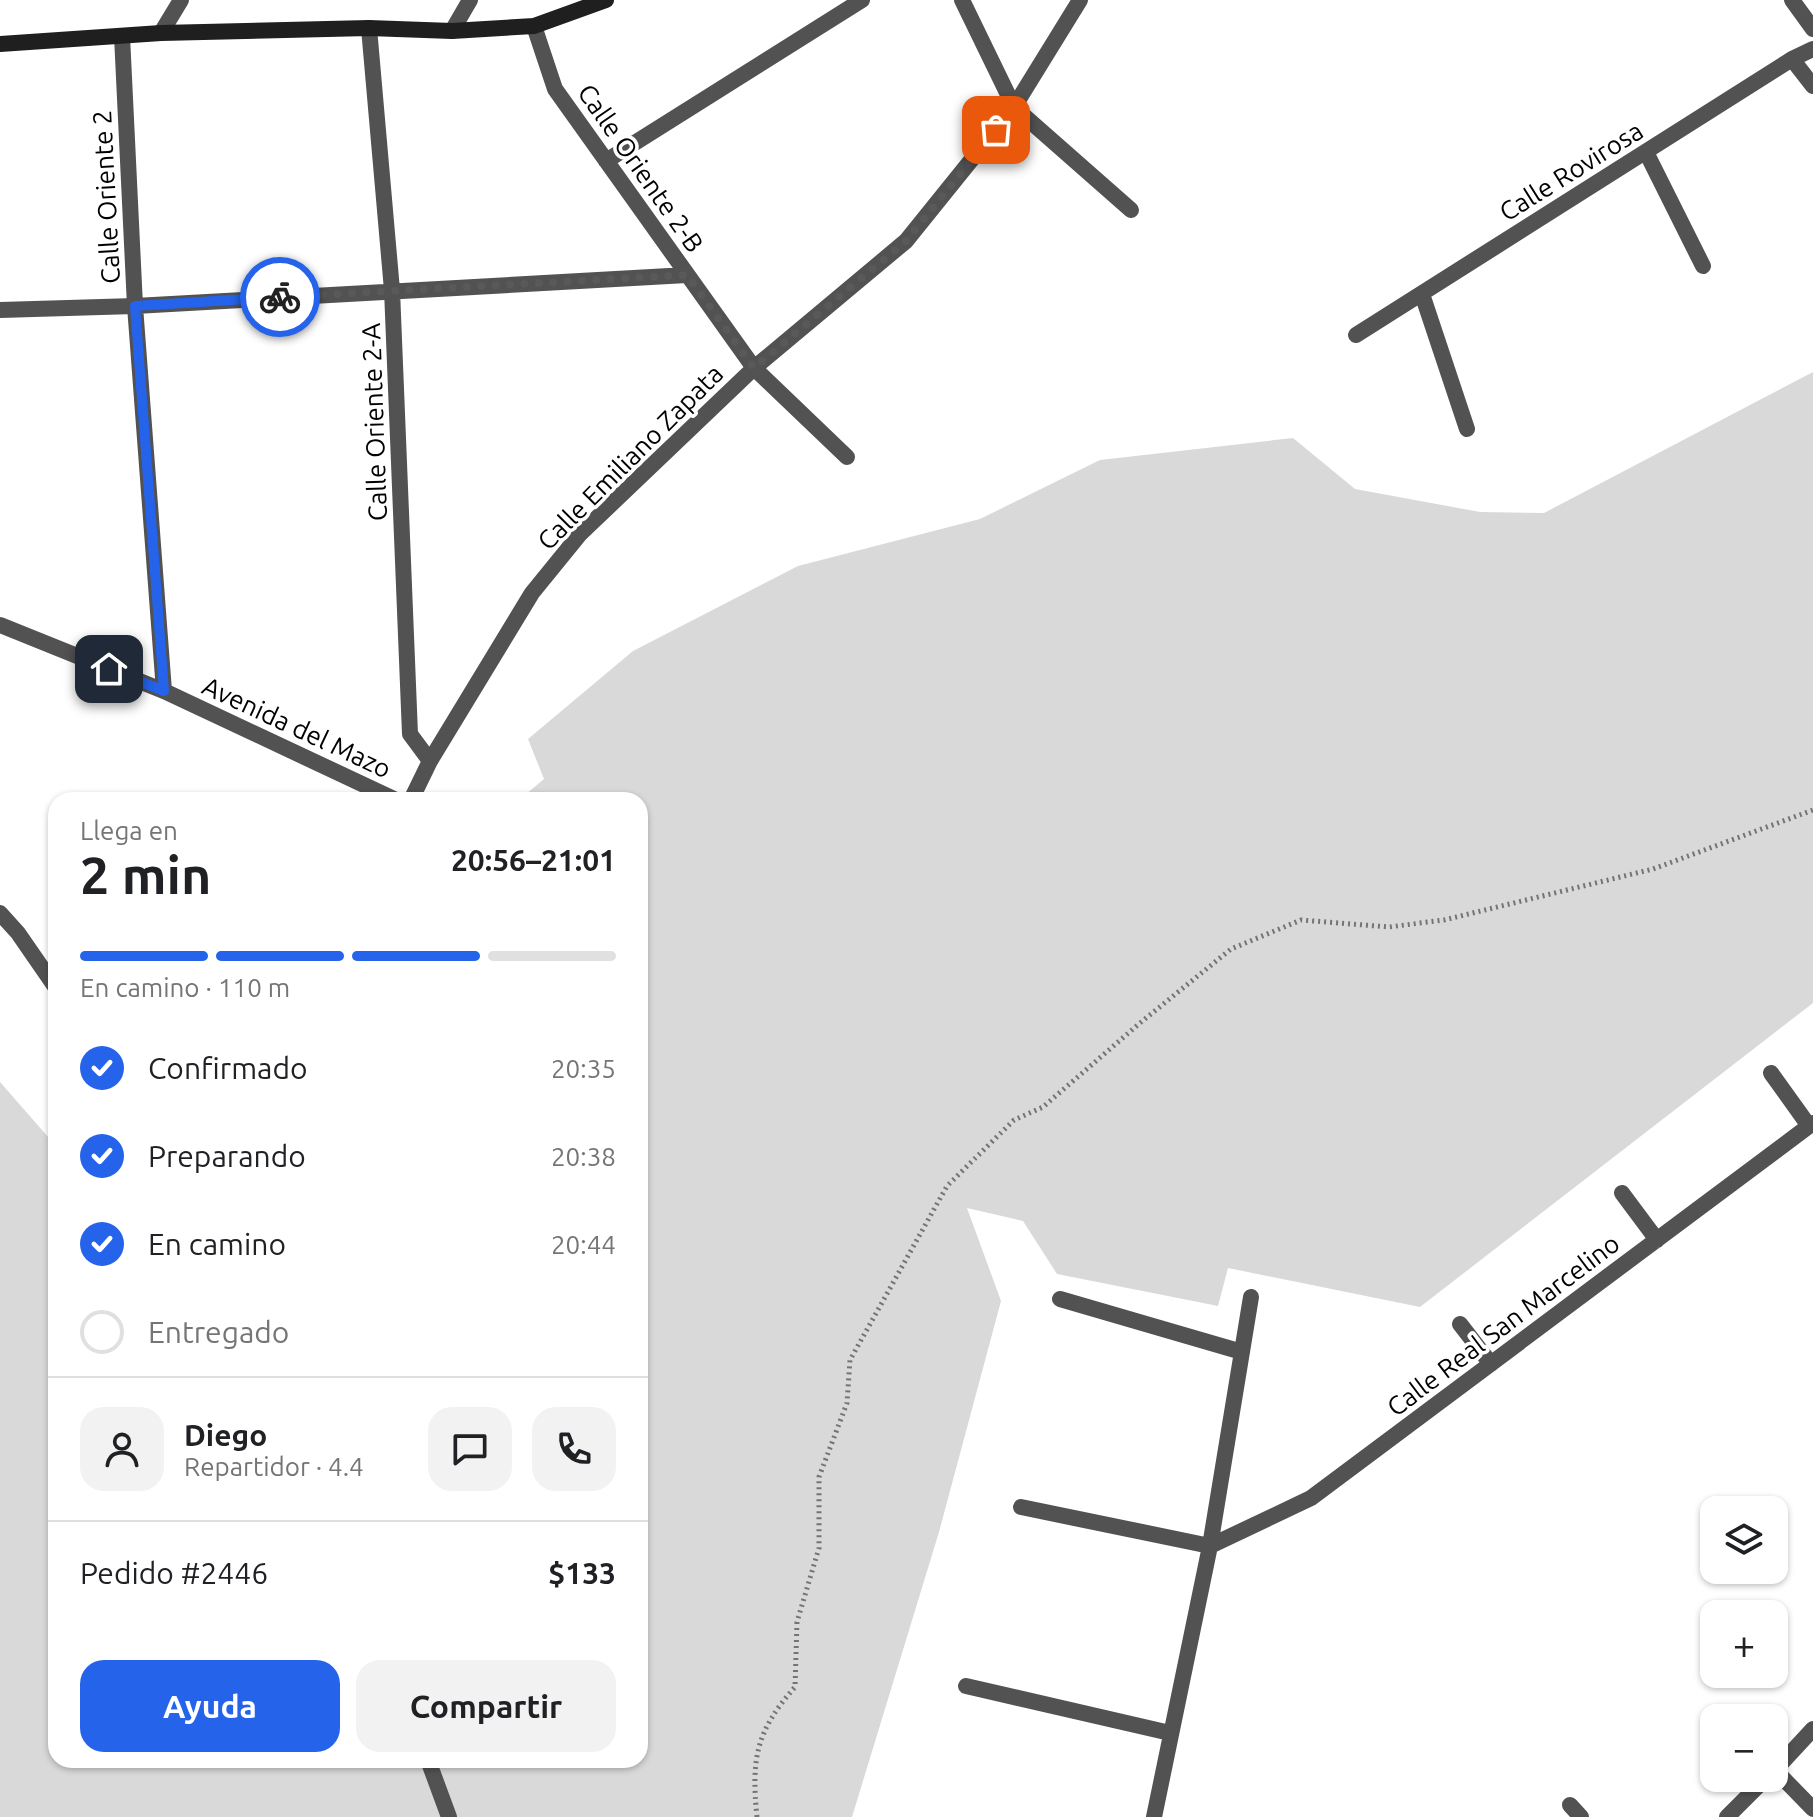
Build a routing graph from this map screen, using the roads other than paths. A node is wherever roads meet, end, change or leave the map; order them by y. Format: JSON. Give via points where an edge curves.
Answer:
{"nodes":[{"id":1,"x":181,"y":0,"type":"edge"},
{"id":2,"x":470,"y":0,"type":"edge"},
{"id":3,"x":606,"y":0,"type":"edge"},
{"id":4,"x":862,"y":0,"type":"edge"},
{"id":5,"x":962,"y":0,"type":"edge"},
{"id":6,"x":1080,"y":0,"type":"edge"},
{"id":7,"x":1792,"y":0,"type":"edge"},
{"id":8,"x":534,"y":26,"type":"junction"},
{"id":9,"x":369,"y":28,"type":"junction"},
{"id":10,"x":1813,"y":29,"type":"edge"},
{"id":11,"x":452,"y":31,"type":"junction"},
{"id":12,"x":161,"y":33,"type":"junction"},
{"id":13,"x":122,"y":36,"type":"junction"},
{"id":14,"x":0,"y":44,"type":"edge"},
{"id":15,"x":1813,"y":49,"type":"edge"},
{"id":16,"x":1792,"y":59,"type":"junction"},
{"id":17,"x":1813,"y":86,"type":"edge"},
{"id":18,"x":1014,"y":107,"type":"junction"},
{"id":19,"x":1646,"y":152,"type":"junction"},
{"id":20,"x":606,"y":161,"type":"junction"},
{"id":21,"x":1131,"y":210,"type":"dead end"},
{"id":22,"x":1703,"y":266,"type":"dead end"},
{"id":23,"x":687,"y":275,"type":"junction"},
{"id":24,"x":392,"y":290,"type":"junction"},
{"id":25,"x":1422,"y":294,"type":"junction"},
{"id":26,"x":135,"y":306,"type":"junction"},
{"id":27,"x":0,"y":310,"type":"edge"},
{"id":28,"x":1356,"y":335,"type":"dead end"},
{"id":29,"x":754,"y":368,"type":"junction"},
{"id":30,"x":1467,"y":429,"type":"dead end"},
{"id":31,"x":847,"y":457,"type":"dead end"},
{"id":32,"x":0,"y":625,"type":"edge"},
{"id":33,"x":164,"y":691,"type":"junction"},
{"id":34,"x":430,"y":761,"type":"junction"},
{"id":35,"x":379,"y":792,"type":"edge"},
{"id":36,"x":415,"y":792,"type":"edge"},
{"id":37,"x":0,"y":913,"type":"edge"},
{"id":38,"x":48,"y":976,"type":"edge"},
{"id":39,"x":1771,"y":1073,"type":"dead end"},
{"id":40,"x":1811,"y":1124,"type":"edge"},
{"id":41,"x":1622,"y":1193,"type":"dead end"},
{"id":42,"x":1657,"y":1240,"type":"junction"},
{"id":43,"x":1251,"y":1297,"type":"dead end"},
{"id":44,"x":1060,"y":1299,"type":"dead end"},
{"id":45,"x":1460,"y":1324,"type":"dead end"},
{"id":46,"x":1242,"y":1352,"type":"junction"},
{"id":47,"x":1491,"y":1364,"type":"junction"},
{"id":48,"x":1021,"y":1507,"type":"dead end"},
{"id":49,"x":1210,"y":1546,"type":"junction"},
{"id":50,"x":966,"y":1686,"type":"dead end"},
{"id":51,"x":1813,"y":1729,"type":"edge"},
{"id":52,"x":1170,"y":1733,"type":"junction"},
{"id":53,"x":1788,"y":1755,"type":"edge"},
{"id":54,"x":431,"y":1768,"type":"edge"},
{"id":55,"x":1788,"y":1784,"type":"edge"},
{"id":56,"x":1752,"y":1792,"type":"edge"},
{"id":57,"x":1813,"y":1809,"type":"edge"},
{"id":58,"x":449,"y":1817,"type":"edge"},
{"id":59,"x":1154,"y":1817,"type":"edge"},
{"id":60,"x":1727,"y":1817,"type":"edge"}],
"edges":[{"from":1,"to":12,"type":"street"},
{"from":2,"to":11,"type":"street"},
{"from":3,"to":8,"type":"main road"},
{"from":4,"to":20,"type":"street"},
{"from":5,"to":18,"type":"street"},
{"from":6,"to":18,"type":"street","name":"Calle Emiliano Zapata"},
{"from":7,"to":10,"type":"street"},
{"from":8,"to":11,"type":"main road"},
{"from":8,"to":20,"type":"street","name":"Calle Oriente 2-B","via":[[555,89]]},
{"from":9,"to":11,"type":"main road"},
{"from":9,"to":12,"type":"main road"},
{"from":9,"to":24,"type":"street","name":"Calle Oriente 2-A"},
{"from":12,"to":13,"type":"main road"},
{"from":13,"to":14,"type":"main road"},
{"from":13,"to":26,"type":"street","name":"Calle Oriente 2"},
{"from":15,"to":16,"type":"street","name":"Calle Rovirosa"},
{"from":16,"to":17,"type":"street"},
{"from":16,"to":19,"type":"street","name":"Calle Rovirosa"},
{"from":18,"to":21,"type":"street"},
{"from":18,"to":29,"type":"street","name":"Calle Emiliano Zapata","via":[[906,241]]},
{"from":19,"to":22,"type":"street"},
{"from":19,"to":25,"type":"street","name":"Calle Rovirosa"},
{"from":20,"to":23,"type":"street","name":"Calle Oriente 2-B"},
{"from":23,"to":24,"type":"street"},
{"from":23,"to":29,"type":"street","name":"Calle Oriente 2-B"},
{"from":24,"to":26,"type":"street"},
{"from":24,"to":34,"type":"street","name":"Calle Oriente 2-A","via":[[410,734]]},
{"from":25,"to":28,"type":"street","name":"Calle Rovirosa"},
{"from":25,"to":30,"type":"street"},
{"from":26,"to":27,"type":"street"},
{"from":26,"to":33,"type":"street","name":"Calle Oriente 2"},
{"from":29,"to":31,"type":"street","name":"Calle Oriente 2-B"},
{"from":29,"to":34,"type":"street","name":"Calle Emiliano Zapata","via":[[580,534],[532,593]]},
{"from":32,"to":33,"type":"street","name":"Avenida del Mazo"},
{"from":33,"to":35,"type":"street","name":"Avenida del Mazo"},
{"from":34,"to":36,"type":"street","name":"Calle Emiliano Zapata"},
{"from":37,"to":38,"type":"street"},
{"from":39,"to":40,"type":"street"},
{"from":40,"to":42,"type":"street","name":"Calle Real San Marcelino"},
{"from":41,"to":42,"type":"street"},
{"from":42,"to":47,"type":"street","name":"Calle Real San Marcelino"},
{"from":43,"to":46,"type":"street"},
{"from":44,"to":46,"type":"street"},
{"from":45,"to":47,"type":"street"},
{"from":46,"to":49,"type":"street"},
{"from":47,"to":49,"type":"street","name":"Calle Real San Marcelino","via":[[1311,1498]]},
{"from":48,"to":49,"type":"street"},
{"from":49,"to":52,"type":"street"},
{"from":50,"to":52,"type":"street"},
{"from":51,"to":53,"type":"street"},
{"from":52,"to":59,"type":"street"},
{"from":54,"to":58,"type":"street"},
{"from":55,"to":57,"type":"street"},
{"from":56,"to":60,"type":"street"}]}
